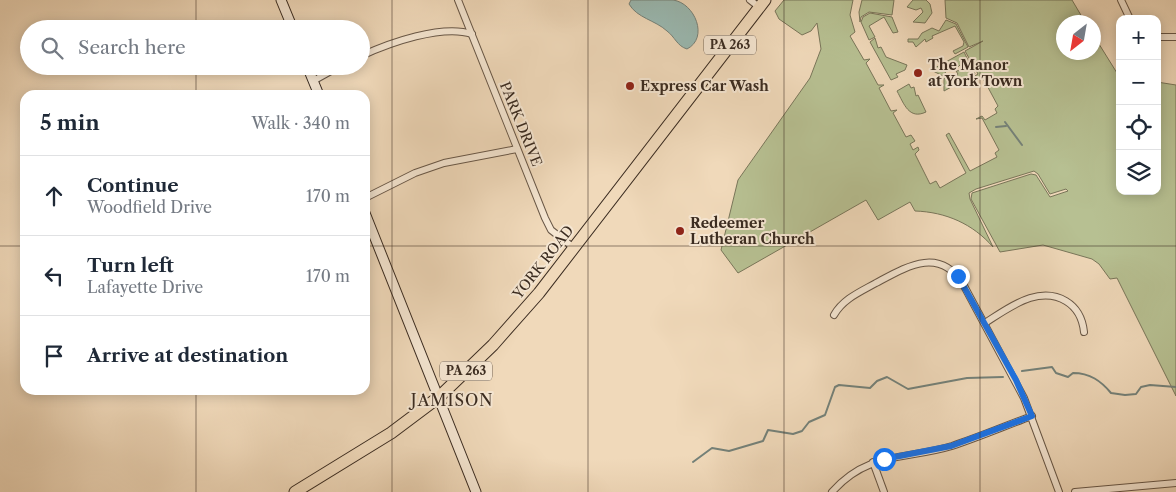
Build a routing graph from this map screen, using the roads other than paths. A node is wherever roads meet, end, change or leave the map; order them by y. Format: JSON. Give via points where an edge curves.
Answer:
{"nodes":[{"id":1,"x":281,"y":0,"type":"edge"},
{"id":2,"x":458,"y":0,"type":"edge"},
{"id":3,"x":750,"y":0,"type":"edge"},
{"id":4,"x":1121,"y":0,"type":"edge"},
{"id":5,"x":762,"y":2,"type":"edge"},
{"id":6,"x":1128,"y":15,"type":"edge"},
{"id":7,"x":289,"y":20,"type":"edge"},
{"id":8,"x":472,"y":34,"type":"junction"},
{"id":9,"x":1161,"y":37,"type":"edge"},
{"id":10,"x":1176,"y":37,"type":"edge"},
{"id":11,"x":370,"y":53,"type":"edge"},
{"id":12,"x":311,"y":75,"type":"edge"},
{"id":13,"x":324,"y":75,"type":"edge"},
{"id":14,"x":313,"y":81,"type":"junction"},
{"id":15,"x":317,"y":90,"type":"edge"},
{"id":16,"x":517,"y":149,"type":"junction"},
{"id":17,"x":370,"y":195,"type":"edge"},
{"id":18,"x":370,"y":225,"type":"edge"},
{"id":19,"x":574,"y":248,"type":"junction"},
{"id":20,"x":834,"y":315,"type":"dead end"},
{"id":21,"x":985,"y":323,"type":"junction"},
{"id":22,"x":1084,"y":332,"type":"dead end"},
{"id":23,"x":439,"y":397,"type":"junction"},
{"id":24,"x":1032,"y":416,"type":"junction"},
{"id":25,"x":873,"y":462,"type":"junction"},
{"id":26,"x":1176,"y":483,"type":"edge"},
{"id":27,"x":295,"y":492,"type":"edge"},
{"id":28,"x":476,"y":492,"type":"edge"},
{"id":29,"x":832,"y":492,"type":"edge"},
{"id":30,"x":884,"y":492,"type":"edge"},
{"id":31,"x":1059,"y":492,"type":"edge"},
{"id":32,"x":1075,"y":492,"type":"edge"}],
"edges":[{"from":1,"to":7,"type":"main road"},
{"from":2,"to":8,"type":"street","name":"PARK DRIVE"},
{"from":3,"to":5,"type":"street"},
{"from":4,"to":6,"type":"street"},
{"from":5,"to":19,"type":"highway","name":"YORK ROAD","number":"PA 263"},
{"from":8,"to":11,"type":"street","via":[[459,31],[425,35]]},
{"from":8,"to":16,"type":"street","name":"PARK DRIVE"},
{"from":9,"to":10,"type":"street"},
{"from":12,"to":14,"type":"main road"},
{"from":13,"to":14,"type":"street"},
{"from":14,"to":15,"type":"main road"},
{"from":16,"to":17,"type":"street","via":[[444,163],[414,173]]},
{"from":16,"to":19,"type":"street","name":"PARK DRIVE","via":[[549,226]]},
{"from":18,"to":23,"type":"main road"},
{"from":19,"to":23,"type":"highway","name":"YORK ROAD","number":"PA 263","via":[[522,314]]},
{"from":20,"to":21,"type":"street","via":[[848,299],[908,266],[931,262],[952,270],[958,276]]},
{"from":21,"to":22,"type":"street","via":[[1020,302],[1047,296],[1061,299],[1074,307],[1081,316]]},
{"from":21,"to":24,"type":"street"},
{"from":23,"to":27,"type":"highway","name":"YORK ROAD","number":"PA 263","via":[[391,433]]},
{"from":23,"to":28,"type":"main road"},
{"from":24,"to":25,"type":"street","via":[[951,446]]},
{"from":24,"to":31,"type":"street"},
{"from":25,"to":29,"type":"street","via":[[850,475]]},
{"from":25,"to":30,"type":"street"},
{"from":26,"to":32,"type":"street"}]}
